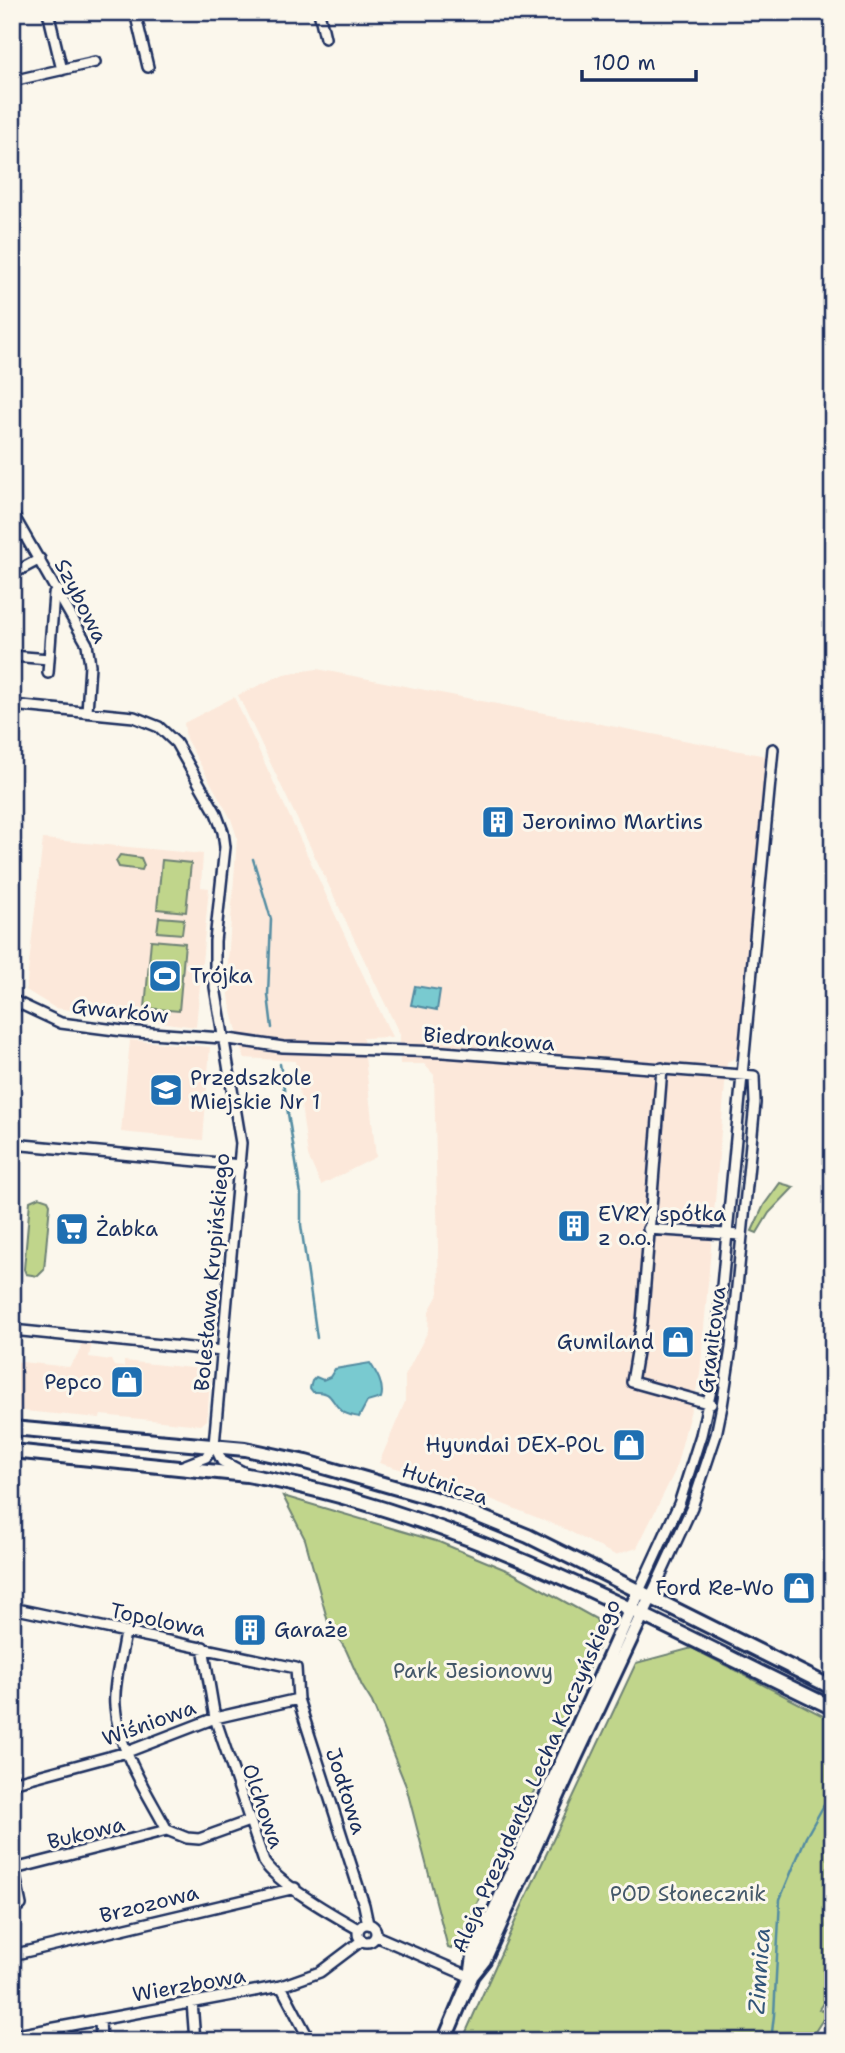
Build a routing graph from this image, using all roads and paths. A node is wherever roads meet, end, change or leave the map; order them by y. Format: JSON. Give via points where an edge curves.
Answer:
{"nodes":[{"id":1,"x":48,"y":12,"type":"edge"},
{"id":2,"x":135,"y":12,"type":"edge"},
{"id":3,"x":319,"y":12,"type":"edge"},
{"id":4,"x":325,"y":38,"type":"dead end"},
{"id":5,"x":95,"y":62,"type":"dead end"},
{"id":6,"x":148,"y":67,"type":"dead end"},
{"id":7,"x":62,"y":70,"type":"junction"},
{"id":8,"x":12,"y":81,"type":"edge"},
{"id":9,"x":12,"y":513,"type":"edge"},
{"id":10,"x":40,"y":559,"type":"junction"},
{"id":11,"x":12,"y":575,"type":"edge"},
{"id":12,"x":58,"y":590,"type":"junction"},
{"id":13,"x":12,"y":656,"type":"edge"},
{"id":14,"x":49,"y":659,"type":"junction"},
{"id":15,"x":48,"y":673,"type":"dead end"},
{"id":16,"x":12,"y":705,"type":"edge"},
{"id":17,"x":87,"y":712,"type":"junction"},
{"id":18,"x":773,"y":749,"type":"dead end"},
{"id":19,"x":14,"y":1002,"type":"edge"},
{"id":20,"x":222,"y":1038,"type":"junction"},
{"id":21,"x":662,"y":1068,"type":"junction"},
{"id":22,"x":741,"y":1075,"type":"junction"},
{"id":23,"x":754,"y":1076,"type":"joint"},
{"id":24,"x":12,"y":1144,"type":"edge"},
{"id":25,"x":241,"y":1165,"type":"junction"},
{"id":26,"x":648,"y":1229,"type":"junction"},
{"id":27,"x":727,"y":1236,"type":"junction"},
{"id":28,"x":741,"y":1236,"type":"junction"},
{"id":29,"x":12,"y":1330,"type":"edge"},
{"id":30,"x":222,"y":1351,"type":"junction"},
{"id":31,"x":708,"y":1403,"type":"junction"},
{"id":32,"x":722,"y":1406,"type":"junction"},
{"id":33,"x":12,"y":1427,"type":"edge"},
{"id":34,"x":215,"y":1445,"type":"junction"},
{"id":35,"x":12,"y":1451,"type":"edge"},
{"id":36,"x":182,"y":1467,"type":"junction"},
{"id":37,"x":247,"y":1475,"type":"junction"},
{"id":38,"x":645,"y":1594,"type":"junction"},
{"id":39,"x":12,"y":1608,"type":"edge"},
{"id":40,"x":636,"y":1612,"type":"junction"},
{"id":41,"x":125,"y":1632,"type":"junction"},
{"id":42,"x":203,"y":1647,"type":"junction"},
{"id":43,"x":296,"y":1668,"type":"joint"},
{"id":44,"x":833,"y":1688,"type":"edge"},
{"id":45,"x":298,"y":1699,"type":"junction"},
{"id":46,"x":833,"y":1709,"type":"edge"},
{"id":47,"x":215,"y":1717,"type":"junction"},
{"id":48,"x":127,"y":1752,"type":"junction"},
{"id":49,"x":12,"y":1783,"type":"edge"},
{"id":50,"x":249,"y":1821,"type":"junction"},
{"id":51,"x":167,"y":1830,"type":"junction"},
{"id":52,"x":13,"y":1865,"type":"edge"},
{"id":53,"x":295,"y":1888,"type":"junction"},
{"id":54,"x":22,"y":1905,"type":"dead end"},
{"id":55,"x":368,"y":1924,"type":"junction"},
{"id":56,"x":358,"y":1929,"type":"junction"},
{"id":57,"x":376,"y":1936,"type":"junction"},
{"id":58,"x":361,"y":1941,"type":"junction"},
{"id":59,"x":12,"y":1955,"type":"edge"},
{"id":60,"x":471,"y":1977,"type":"junction"},
{"id":61,"x":281,"y":1986,"type":"junction"},
{"id":62,"x":192,"y":2002,"type":"junction"},
{"id":63,"x":100,"y":2020,"type":"junction"},
{"id":64,"x":12,"y":2036,"type":"edge"},
{"id":65,"x":101,"y":2041,"type":"edge"},
{"id":66,"x":195,"y":2041,"type":"edge"},
{"id":67,"x":310,"y":2041,"type":"edge"},
{"id":68,"x":444,"y":2041,"type":"edge"}],
"edges":[{"from":1,"to":7,"type":"street"},
{"from":2,"to":6,"type":"street"},
{"from":3,"to":4,"type":"street"},
{"from":5,"to":7,"type":"street"},
{"from":7,"to":8,"type":"street"},
{"from":9,"to":10,"type":"street","name":"Szybowa"},
{"from":10,"to":11,"type":"street"},
{"from":10,"to":12,"type":"street","name":"Szybowa"},
{"from":12,"to":14,"type":"street"},
{"from":12,"to":17,"type":"street","name":"Szybowa","via":[[88,647]]},
{"from":13,"to":14,"type":"street"},
{"from":14,"to":15,"type":"street"},
{"from":16,"to":17,"type":"street","name":"Bolesława Krupińskiego"},
{"from":17,"to":20,"type":"street","name":"Bolesława Krupińskiego","via":[[134,716],[165,732],[176,743],[221,824],[225,847],[215,988]]},
{"from":18,"to":22,"type":"street"},
{"from":19,"to":20,"type":"street","name":"Gwarków","via":[[61,1023]]},
{"from":20,"to":21,"type":"street","name":"Biedronkowa","via":[[284,1047],[443,1052]]},
{"from":20,"to":25,"type":"street","name":"Bolesława Krupińskiego","via":[[239,1127]]},
{"from":21,"to":22,"type":"street","name":"Biedronkowa"},
{"from":21,"to":26,"type":"street"},
{"from":22,"to":23,"type":"street","name":"Biedronkowa"},
{"from":22,"to":27,"type":"street"},
{"from":23,"to":28,"type":"street","name":"Granitowa"},
{"from":24,"to":25,"type":"street"},
{"from":25,"to":30,"type":"street","name":"Bolesława Krupińskiego"},
{"from":26,"to":27,"type":"street"},
{"from":26,"to":31,"type":"street","via":[[642,1322],[632,1382]]},
{"from":27,"to":28,"type":"street"},
{"from":27,"to":31,"type":"street"},
{"from":28,"to":32,"type":"street","name":"Granitowa"},
{"from":29,"to":30,"type":"street"},
{"from":30,"to":34,"type":"street","name":"Bolesława Krupińskiego"},
{"from":31,"to":32,"type":"street"},
{"from":31,"to":38,"type":"street","via":[[679,1504]]},
{"from":32,"to":38,"type":"street","name":"Granitowa","via":[[692,1507]]},
{"from":33,"to":34,"type":"main road","name":"Hutnicza"},
{"from":34,"to":36,"type":"street","via":[[206,1457]]},
{"from":34,"to":37,"type":"street","via":[[222,1461]]},
{"from":34,"to":38,"type":"main road","name":"Hutnicza","via":[[306,1462],[439,1500],[528,1536]]},
{"from":35,"to":36,"type":"main road","name":"Hutnicza"},
{"from":36,"to":37,"type":"main road","name":"Hutnicza"},
{"from":37,"to":40,"type":"main road","name":"Hutnicza","via":[[311,1488],[443,1527]]},
{"from":38,"to":40,"type":"main road","name":"Aleja Prezydenta Lecha Kaczyńskiego"},
{"from":38,"to":44,"type":"main road","name":"Hutnicza"},
{"from":39,"to":41,"type":"street","name":"Topolowa"},
{"from":40,"to":46,"type":"main road","name":"Hutnicza"},
{"from":40,"to":60,"type":"main road","name":"Aleja Prezydenta Lecha Kaczyńskiego","via":[[479,1944]]},
{"from":41,"to":42,"type":"street","name":"Topolowa"},
{"from":41,"to":48,"type":"street","via":[[115,1705]]},
{"from":42,"to":43,"type":"street","name":"Topolowa"},
{"from":42,"to":47,"type":"street","name":"Olchowa"},
{"from":43,"to":45,"type":"street","name":"Jodłowa"},
{"from":45,"to":47,"type":"street","name":"Wiśniowa"},
{"from":45,"to":55,"type":"street","name":"Jodłowa"},
{"from":47,"to":48,"type":"street","name":"Wiśniowa"},
{"from":47,"to":50,"type":"street","name":"Olchowa"},
{"from":48,"to":49,"type":"street","name":"Wiśniowa"},
{"from":48,"to":51,"type":"street"},
{"from":50,"to":51,"type":"street","via":[[199,1839]]},
{"from":50,"to":53,"type":"street","name":"Olchowa","via":[[267,1867]]},
{"from":51,"to":52,"type":"street","name":"Bukowa"},
{"from":52,"to":54,"type":"street"},
{"from":53,"to":56,"type":"street","name":"Olchowa"},
{"from":53,"to":59,"type":"street","name":"Brzozowa"},
{"from":55,"to":56,"type":"street"},
{"from":55,"to":57,"type":"street","via":[[375,1928]]},
{"from":56,"to":58,"type":"street"},
{"from":57,"to":58,"type":"street"},
{"from":57,"to":60,"type":"street"},
{"from":58,"to":61,"type":"street","name":"Wierzbowa","via":[[320,1972]]},
{"from":60,"to":68,"type":"main road","name":"Aleja Prezydenta Lecha Kaczyńskiego"},
{"from":61,"to":62,"type":"street","name":"Wierzbowa"},
{"from":61,"to":67,"type":"street"},
{"from":62,"to":63,"type":"street","name":"Wierzbowa"},
{"from":62,"to":66,"type":"street"},
{"from":63,"to":64,"type":"street","name":"Wierzbowa"},
{"from":63,"to":65,"type":"street"}]}
